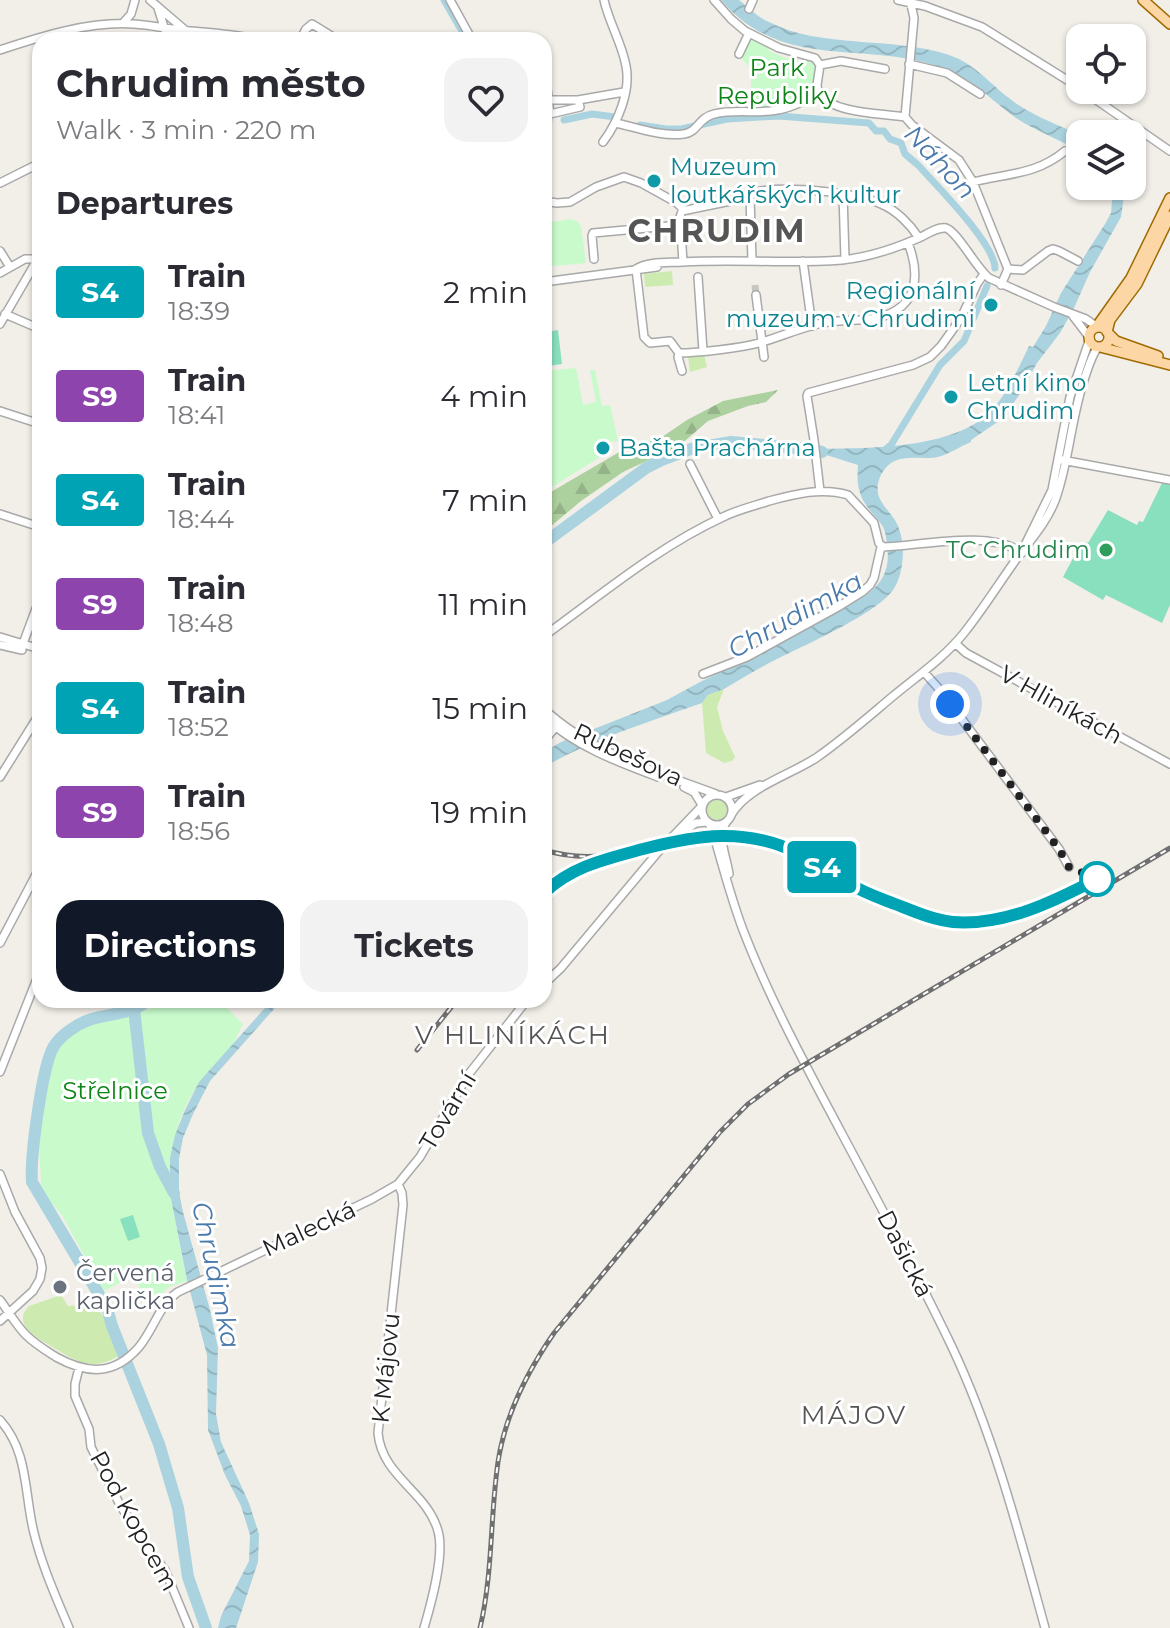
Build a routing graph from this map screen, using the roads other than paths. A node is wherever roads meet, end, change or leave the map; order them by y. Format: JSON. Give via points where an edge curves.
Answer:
{"nodes":[{"id":1,"x":135,"y":0,"type":"edge"},
{"id":2,"x":150,"y":0,"type":"edge"},
{"id":3,"x":450,"y":0,"type":"edge"},
{"id":4,"x":604,"y":0,"type":"edge"},
{"id":5,"x":714,"y":0,"type":"edge"},
{"id":6,"x":753,"y":0,"type":"edge"},
{"id":7,"x":898,"y":0,"type":"edge"},
{"id":8,"x":1143,"y":0,"type":"edge"},
{"id":9,"x":1151,"y":0,"type":"edge"},
{"id":10,"x":911,"y":1,"type":"edge"},
{"id":11,"x":158,"y":6,"type":"junction"},
{"id":12,"x":749,"y":9,"type":"dead end"},
{"id":13,"x":1170,"y":21,"type":"edge"},
{"id":14,"x":123,"y":23,"type":"junction"},
{"id":15,"x":165,"y":28,"type":"junction"},
{"id":16,"x":187,"y":31,"type":"junction"},
{"id":17,"x":64,"y":32,"type":"edge"},
{"id":18,"x":166,"y":32,"type":"edge"},
{"id":19,"x":202,"y":32,"type":"edge"},
{"id":20,"x":305,"y":32,"type":"edge"},
{"id":21,"x":326,"y":32,"type":"edge"},
{"id":22,"x":468,"y":32,"type":"edge"},
{"id":23,"x":749,"y":33,"type":"junction"},
{"id":24,"x":32,"y":41,"type":"edge"},
{"id":25,"x":0,"y":50,"type":"edge"},
{"id":26,"x":739,"y":54,"type":"dead end"},
{"id":27,"x":909,"y":61,"type":"junction"},
{"id":28,"x":820,"y":65,"type":"junction"},
{"id":29,"x":885,"y":69,"type":"dead end"},
{"id":30,"x":1066,"y":80,"type":"edge"},
{"id":31,"x":624,"y":92,"type":"junction"},
{"id":32,"x":818,"y":93,"type":"junction"},
{"id":33,"x":980,"y":94,"type":"dead end"},
{"id":34,"x":552,"y":100,"type":"edge"},
{"id":35,"x":578,"y":100,"type":"junction"},
{"id":36,"x":1103,"y":104,"type":"edge"},
{"id":37,"x":552,"y":113,"type":"edge"},
{"id":38,"x":905,"y":117,"type":"junction"},
{"id":39,"x":618,"y":120,"type":"junction"},
{"id":40,"x":603,"y":142,"type":"dead end"},
{"id":41,"x":1065,"y":151,"type":"dead end"},
{"id":42,"x":1170,"y":151,"type":"edge"},
{"id":43,"x":32,"y":167,"type":"edge"},
{"id":44,"x":973,"y":182,"type":"junction"},
{"id":45,"x":0,"y":183,"type":"edge"},
{"id":46,"x":843,"y":194,"type":"junction"},
{"id":47,"x":750,"y":197,"type":"junction"},
{"id":48,"x":1170,"y":198,"type":"edge"},
{"id":49,"x":552,"y":202,"type":"edge"},
{"id":50,"x":684,"y":210,"type":"junction"},
{"id":51,"x":1170,"y":216,"type":"edge"},
{"id":52,"x":680,"y":225,"type":"junction"},
{"id":53,"x":919,"y":238,"type":"junction"},
{"id":54,"x":908,"y":243,"type":"junction"},
{"id":55,"x":0,"y":251,"type":"edge"},
{"id":56,"x":32,"y":258,"type":"edge"},
{"id":57,"x":594,"y":259,"type":"dead end"},
{"id":58,"x":845,"y":259,"type":"junction"},
{"id":59,"x":752,"y":260,"type":"junction"},
{"id":60,"x":805,"y":261,"type":"junction"},
{"id":61,"x":1078,"y":261,"type":"dead end"},
{"id":62,"x":683,"y":262,"type":"junction"},
{"id":63,"x":10,"y":267,"type":"junction"},
{"id":64,"x":32,"y":267,"type":"edge"},
{"id":65,"x":636,"y":269,"type":"junction"},
{"id":66,"x":1008,"y":269,"type":"junction"},
{"id":67,"x":0,"y":273,"type":"edge"},
{"id":68,"x":698,"y":277,"type":"dead end"},
{"id":69,"x":991,"y":279,"type":"junction"},
{"id":70,"x":552,"y":281,"type":"edge"},
{"id":71,"x":756,"y":295,"type":"tunnel mouth"},
{"id":72,"x":5,"y":314,"type":"junction"},
{"id":73,"x":1072,"y":314,"type":"junction"},
{"id":74,"x":0,"y":324,"type":"edge"},
{"id":75,"x":32,"y":326,"type":"edge"},
{"id":76,"x":812,"y":326,"type":"junction"},
{"id":77,"x":1096,"y":326,"type":"junction"},
{"id":78,"x":1108,"y":332,"type":"junction"},
{"id":79,"x":1090,"y":337,"type":"junction"},
{"id":80,"x":762,"y":342,"type":"junction"},
{"id":81,"x":1099,"y":347,"type":"junction"},
{"id":82,"x":703,"y":351,"type":"junction"},
{"id":83,"x":679,"y":353,"type":"junction"},
{"id":84,"x":764,"y":357,"type":"dead end"},
{"id":85,"x":1170,"y":362,"type":"edge"},
{"id":86,"x":682,"y":371,"type":"dead end"},
{"id":87,"x":0,"y":411,"type":"edge"},
{"id":88,"x":32,"y":421,"type":"edge"},
{"id":89,"x":1062,"y":460,"type":"junction"},
{"id":90,"x":690,"y":464,"type":"dead end"},
{"id":91,"x":1170,"y":480,"type":"edge"},
{"id":92,"x":820,"y":491,"type":"junction"},
{"id":93,"x":0,"y":514,"type":"edge"},
{"id":94,"x":718,"y":519,"type":"junction"},
{"id":95,"x":32,"y":524,"type":"edge"},
{"id":96,"x":884,"y":547,"type":"junction"},
{"id":97,"x":1022,"y":553,"type":"junction"},
{"id":98,"x":32,"y":620,"type":"edge"},
{"id":99,"x":552,"y":630,"type":"edge"},
{"id":100,"x":0,"y":637,"type":"edge"},
{"id":101,"x":955,"y":643,"type":"junction"},
{"id":102,"x":0,"y":645,"type":"edge"},
{"id":103,"x":22,"y":647,"type":"junction"},
{"id":104,"x":32,"y":650,"type":"edge"},
{"id":105,"x":924,"y":672,"type":"junction"},
{"id":106,"x":703,"y":674,"type":"dead end"},
{"id":107,"x":552,"y":718,"type":"edge"},
{"id":108,"x":552,"y":721,"type":"edge"},
{"id":109,"x":557,"y":724,"type":"junction"},
{"id":110,"x":32,"y":726,"type":"edge"},
{"id":111,"x":552,"y":731,"type":"edge"},
{"id":112,"x":598,"y":749,"type":"junction"},
{"id":113,"x":1170,"y":764,"type":"edge"},
{"id":114,"x":0,"y":777,"type":"edge"},
{"id":115,"x":781,"y":777,"type":"junction"},
{"id":116,"x":716,"y":794,"type":"junction"},
{"id":117,"x":726,"y":797,"type":"junction"},
{"id":118,"x":702,"y":806,"type":"junction"},
{"id":119,"x":729,"y":818,"type":"junction"},
{"id":120,"x":708,"y":822,"type":"junction"},
{"id":121,"x":666,"y":843,"type":"junction"},
{"id":122,"x":1069,"y":867,"type":"dead end"},
{"id":123,"x":32,"y":881,"type":"edge"},
{"id":124,"x":732,"y":893,"type":"junction"},
{"id":125,"x":3,"y":930,"type":"edge"},
{"id":126,"x":0,"y":943,"type":"edge"},
{"id":127,"x":552,"y":976,"type":"edge"},
{"id":128,"x":32,"y":991,"type":"edge"},
{"id":129,"x":521,"y":1008,"type":"edge"},
{"id":130,"x":0,"y":1072,"type":"edge"},
{"id":131,"x":0,"y":1174,"type":"edge"},
{"id":132,"x":398,"y":1184,"type":"junction"},
{"id":133,"x":0,"y":1300,"type":"edge"},
{"id":134,"x":9,"y":1313,"type":"junction"},
{"id":135,"x":0,"y":1321,"type":"edge"},
{"id":136,"x":79,"y":1368,"type":"junction"},
{"id":137,"x":0,"y":1420,"type":"edge"},
{"id":138,"x":69,"y":1628,"type":"edge"},
{"id":139,"x":189,"y":1628,"type":"edge"},
{"id":140,"x":424,"y":1628,"type":"edge"},
{"id":141,"x":1045,"y":1628,"type":"edge"}],
"edges":[{"from":1,"to":14,"type":"street"},
{"from":2,"to":11,"type":"street"},
{"from":3,"to":22,"type":"street"},
{"from":4,"to":31,"type":"street","via":[[626,65]]},
{"from":5,"to":23,"type":"street"},
{"from":6,"to":12,"type":"street"},
{"from":7,"to":10,"type":"street"},
{"from":8,"to":13,"type":"main road"},
{"from":9,"to":13,"type":"main road"},
{"from":10,"to":27,"type":"street"},
{"from":10,"to":30,"type":"street","via":[[982,27]]},
{"from":11,"to":15,"type":"street"},
{"from":11,"to":16,"type":"street"},
{"from":14,"to":15,"type":"street"},
{"from":14,"to":17,"type":"street"},
{"from":15,"to":16,"type":"street"},
{"from":15,"to":18,"type":"street"},
{"from":16,"to":19,"type":"street"},
{"from":20,"to":21,"type":"street","via":[[315,25]]},
{"from":23,"to":26,"type":"street"},
{"from":23,"to":28,"type":"street","via":[[815,58]]},
{"from":24,"to":25,"type":"street"},
{"from":27,"to":33,"type":"street","via":[[947,73]]},
{"from":27,"to":38,"type":"street"},
{"from":28,"to":29,"type":"street","via":[[841,61]]},
{"from":28,"to":32,"type":"street"},
{"from":31,"to":35,"type":"street"},
{"from":31,"to":39,"type":"street"},
{"from":32,"to":38,"type":"street","via":[[834,106]]},
{"from":32,"to":39,"type":"street","via":[[783,109],[705,117],[689,133],[671,134]]},
{"from":34,"to":35,"type":"street"},
{"from":35,"to":37,"type":"street","via":[[580,107]]},
{"from":36,"to":42,"type":"street"},
{"from":38,"to":44,"type":"street","via":[[960,161]]},
{"from":39,"to":40,"type":"street"},
{"from":41,"to":44,"type":"street","via":[[1040,167]]},
{"from":43,"to":45,"type":"street"},
{"from":44,"to":66,"type":"street"},
{"from":46,"to":47,"type":"street","via":[[787,189],[757,191]]},
{"from":46,"to":53,"type":"street","via":[[886,206]]},
{"from":46,"to":58,"type":"street"},
{"from":47,"to":50,"type":"street"},
{"from":47,"to":59,"type":"street"},
{"from":48,"to":77,"type":"main road","via":[[1128,283]]},
{"from":49,"to":50,"type":"street","via":[[570,202],[628,177]]},
{"from":50,"to":52,"type":"street"},
{"from":51,"to":78,"type":"main road"},
{"from":52,"to":57,"type":"street","via":[[593,233]]},
{"from":52,"to":62,"type":"street"},
{"from":53,"to":54,"type":"street"},
{"from":53,"to":69,"type":"street","via":[[949,230]]},
{"from":54,"to":58,"type":"street"},
{"from":54,"to":76,"type":"street","via":[[915,276],[902,305],[882,316]]},
{"from":55,"to":63,"type":"street"},
{"from":56,"to":63,"type":"street"},
{"from":58,"to":60,"type":"street"},
{"from":59,"to":60,"type":"street"},
{"from":59,"to":62,"type":"street"},
{"from":60,"to":76,"type":"street"},
{"from":61,"to":66,"type":"street","via":[[1053,249],[1023,270]]},
{"from":62,"to":65,"type":"street"},
{"from":63,"to":67,"type":"street"},
{"from":64,"to":72,"type":"street"},
{"from":65,"to":70,"type":"street"},
{"from":65,"to":83,"type":"street","via":[[644,337],[650,343],[670,341]]},
{"from":66,"to":69,"type":"street"},
{"from":68,"to":82,"type":"street"},
{"from":69,"to":73,"type":"street"},
{"from":69,"to":92,"type":"street","via":[[977,284],[961,318],[930,357],[808,393]]},
{"from":71,"to":80,"type":"street"},
{"from":72,"to":74,"type":"street"},
{"from":72,"to":75,"type":"street"},
{"from":73,"to":77,"type":"street"},
{"from":73,"to":79,"type":"street"},
{"from":76,"to":80,"type":"street"},
{"from":77,"to":78,"type":"main road"},
{"from":77,"to":79,"type":"main road"},
{"from":78,"to":81,"type":"main road"},
{"from":78,"to":85,"type":"main road","via":[[1116,341]]},
{"from":79,"to":81,"type":"main road"},
{"from":79,"to":89,"type":"street","via":[[1070,397]]},
{"from":80,"to":82,"type":"street"},
{"from":80,"to":84,"type":"street"},
{"from":81,"to":85,"type":"main road"},
{"from":81,"to":89,"type":"street","via":[[1080,392]]},
{"from":82,"to":83,"type":"street"},
{"from":83,"to":86,"type":"street"},
{"from":87,"to":88,"type":"street"},
{"from":89,"to":91,"type":"street"},
{"from":89,"to":97,"type":"street","via":[[1051,510]]},
{"from":90,"to":94,"type":"street"},
{"from":92,"to":94,"type":"street"},
{"from":92,"to":96,"type":"street","via":[[852,498],[875,525]]},
{"from":93,"to":95,"type":"street"},
{"from":94,"to":99,"type":"street","via":[[656,553]]},
{"from":96,"to":97,"type":"street","via":[[975,539]]},
{"from":96,"to":106,"type":"street","via":[[874,578],[862,592],[747,657]]},
{"from":97,"to":101,"type":"street"},
{"from":98,"to":103,"type":"street"},
{"from":100,"to":103,"type":"street"},
{"from":101,"to":105,"type":"street"},
{"from":101,"to":113,"type":"street","name":"V Hliníkách"},
{"from":102,"to":103,"type":"street"},
{"from":103,"to":104,"type":"street"},
{"from":105,"to":115,"type":"street","via":[[819,755]]},
{"from":105,"to":122,"type":"street"},
{"from":107,"to":109,"type":"street","name":"Rubešova"},
{"from":108,"to":109,"type":"street","name":"Rubešova"},
{"from":109,"to":111,"type":"street"},
{"from":109,"to":112,"type":"street","name":"Rubešova"},
{"from":110,"to":114,"type":"street"},
{"from":112,"to":116,"type":"street","name":"Rubešova"},
{"from":112,"to":118,"type":"street","name":"Rubešova","via":[[692,791]]},
{"from":115,"to":117,"type":"street"},
{"from":115,"to":119,"type":"street","via":[[749,796]]},
{"from":116,"to":117,"type":"street"},
{"from":116,"to":118,"type":"street"},
{"from":117,"to":119,"type":"street"},
{"from":118,"to":120,"type":"street"},
{"from":118,"to":121,"type":"street"},
{"from":119,"to":120,"type":"street","via":[[716,825]]},
{"from":119,"to":124,"type":"street","name":"Dašická","via":[[721,835]]},
{"from":120,"to":121,"type":"street","via":[[696,823]]},
{"from":120,"to":124,"type":"street","name":"Dašická"},
{"from":121,"to":127,"type":"street"},
{"from":123,"to":125,"type":"street"},
{"from":124,"to":141,"type":"street","name":"Dašická","via":[[773,1000],[964,1373]]},
{"from":125,"to":126,"type":"street"},
{"from":128,"to":130,"type":"street"},
{"from":129,"to":132,"type":"street","name":"Tovární","via":[[462,1084]]},
{"from":131,"to":134,"type":"street","via":[[42,1268],[33,1291]]},
{"from":132,"to":136,"type":"street","name":"Malecká","via":[[182,1289],[122,1362]]},
{"from":132,"to":140,"type":"street","name":"K Májovu","via":[[403,1205],[378,1433],[388,1463],[426,1507],[439,1533]]},
{"from":133,"to":134,"type":"street"},
{"from":134,"to":135,"type":"street"},
{"from":134,"to":136,"type":"street","via":[[36,1344]]},
{"from":136,"to":139,"type":"street","name":"Pod Kopcem","via":[[75,1396],[91,1447],[120,1505],[165,1570]]},
{"from":137,"to":138,"type":"street","via":[[20,1455],[35,1537]]}]}
